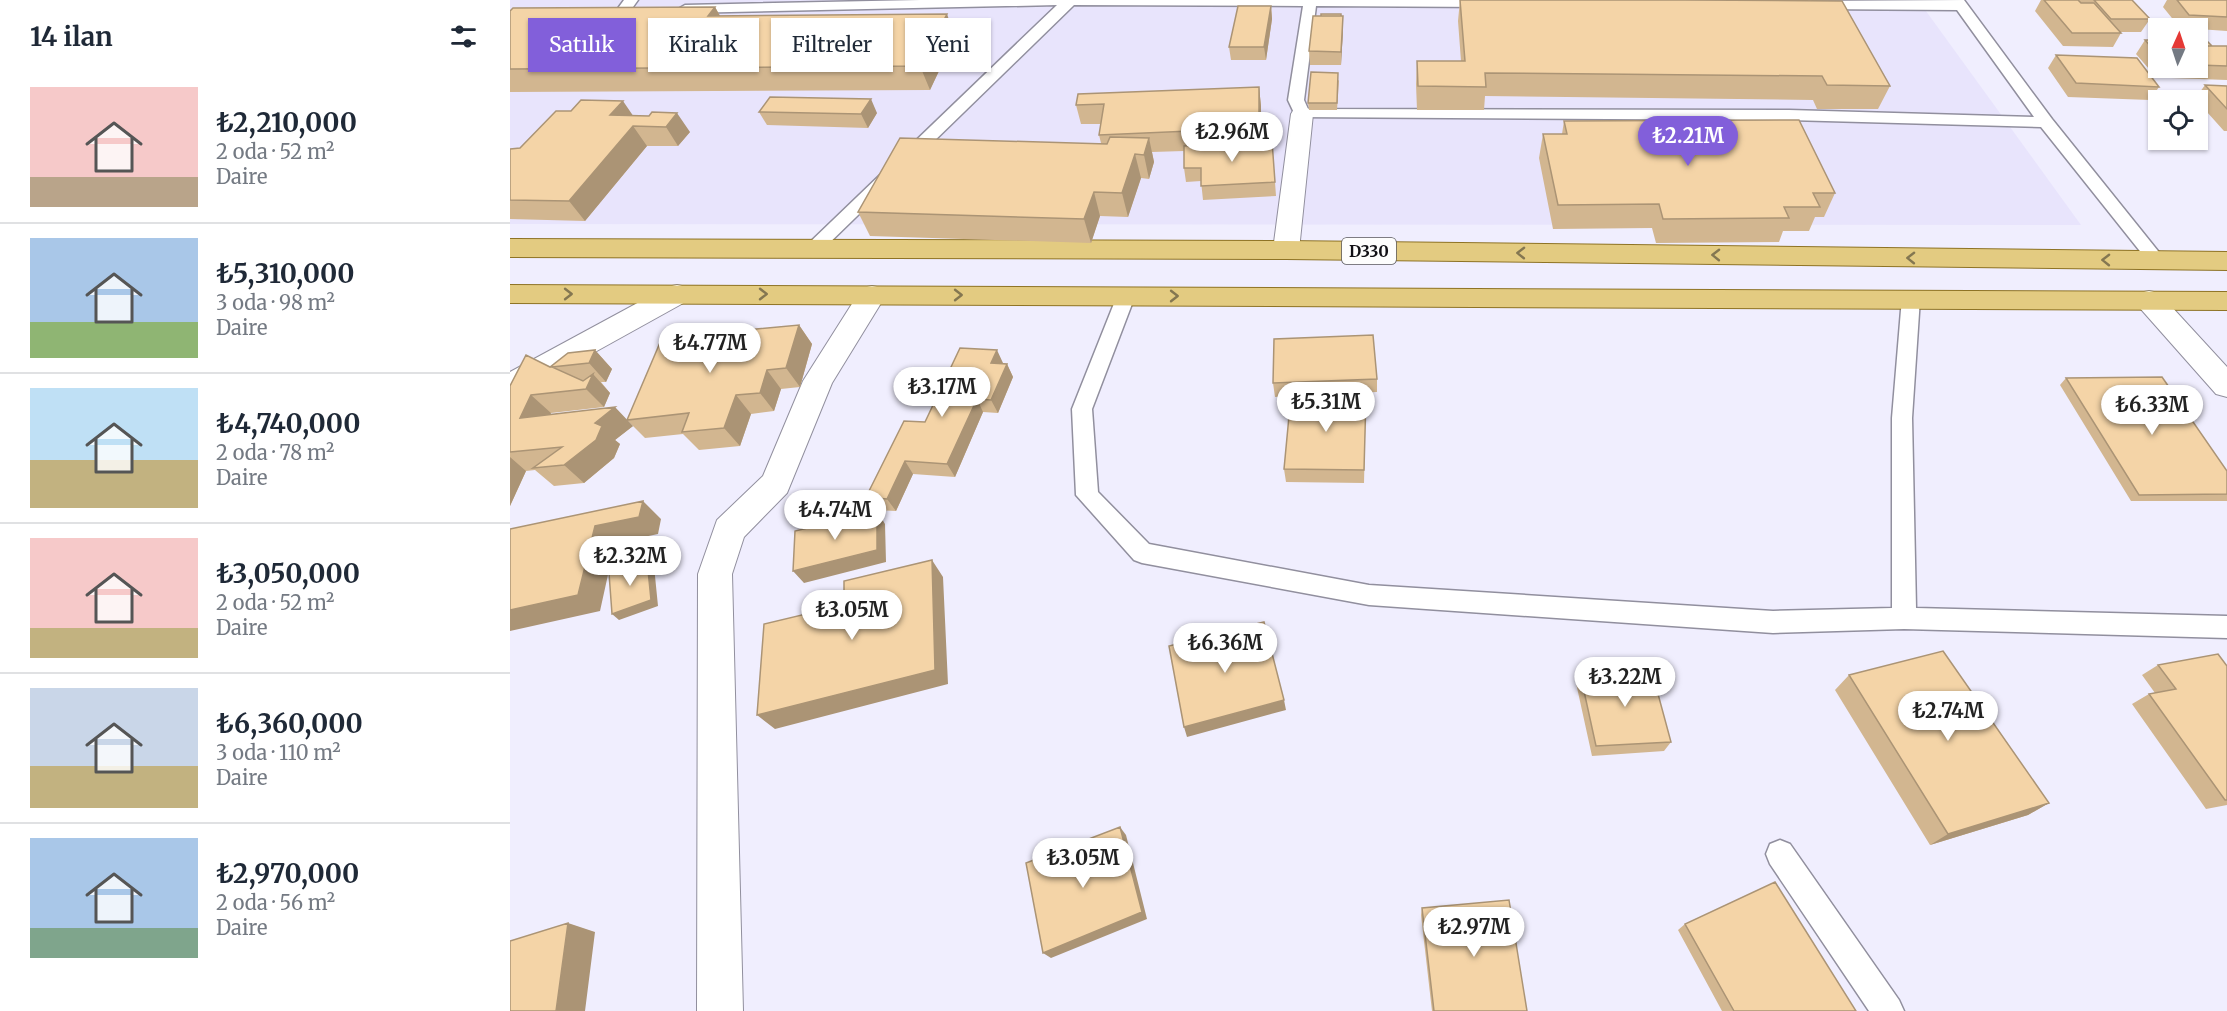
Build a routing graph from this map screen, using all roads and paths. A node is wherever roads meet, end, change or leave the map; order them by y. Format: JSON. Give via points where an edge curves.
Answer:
{"nodes":[{"id":1,"x":1071,"y":0,"type":"edge"},
{"id":2,"x":1300,"y":1,"type":"edge"},
{"id":3,"x":858,"y":3,"type":"edge"},
{"id":4,"x":1500,"y":3,"type":"edge"},
{"id":5,"x":1960,"y":3,"type":"edge"},
{"id":6,"x":1797,"y":5,"type":"edge"},
{"id":7,"x":622,"y":7,"type":"edge"},
{"id":8,"x":647,"y":10,"type":"edge"},
{"id":9,"x":670,"y":10,"type":"edge"},
{"id":10,"x":1302,"y":114,"type":"junction"},
{"id":11,"x":2046,"y":122,"type":"junction"},
{"id":12,"x":510,"y":248,"type":"edge"},
{"id":13,"x":813,"y":249,"type":"junction"},
{"id":14,"x":1286,"y":250,"type":"junction"},
{"id":15,"x":2157,"y":261,"type":"junction"},
{"id":16,"x":2227,"y":261,"type":"edge"},
{"id":17,"x":510,"y":294,"type":"edge"},
{"id":18,"x":677,"y":294,"type":"junction"},
{"id":19,"x":872,"y":295,"type":"junction"},
{"id":20,"x":1126,"y":296,"type":"junction"},
{"id":21,"x":1911,"y":298,"type":"junction"},
{"id":22,"x":2149,"y":300,"type":"junction"},
{"id":23,"x":2227,"y":301,"type":"edge"},
{"id":24,"x":510,"y":385,"type":"edge"},
{"id":25,"x":2227,"y":386,"type":"edge"},
{"id":26,"x":1905,"y":618,"type":"junction"},
{"id":27,"x":2227,"y":627,"type":"edge"},
{"id":28,"x":1780,"y":854,"type":"dead end"},
{"id":29,"x":720,"y":1011,"type":"edge"},
{"id":30,"x":1888,"y":1011,"type":"edge"}],
"edges":[{"from":1,"to":2,"type":"lane"},
{"from":1,"to":3,"type":"lane"},
{"from":1,"to":13,"type":"lane"},
{"from":2,"to":4,"type":"lane"},
{"from":2,"to":10,"type":"lane","via":[[1296,100]]},
{"from":3,"to":9,"type":"lane"},
{"from":5,"to":6,"type":"lane"},
{"from":5,"to":11,"type":"lane"},
{"from":7,"to":8,"type":"lane"},
{"from":10,"to":11,"type":"lane","via":[[1789,115]]},
{"from":10,"to":14,"type":"street"},
{"from":11,"to":15,"type":"lane"},
{"from":12,"to":13,"type":"main road","number":"D330"},
{"from":13,"to":14,"type":"main road","number":"D330"},
{"from":15,"to":14,"type":"main road","number":"D330","one_way":true},
{"from":15,"to":16,"type":"main road","number":"D330"},
{"from":17,"to":18,"type":"main road","one_way":true},
{"from":18,"to":19,"type":"main road","one_way":true},
{"from":18,"to":24,"type":"street"},
{"from":19,"to":20,"type":"main road","one_way":true},
{"from":19,"to":29,"type":"street","via":[[818,381],[776,484],[729,530],[715,574]]},
{"from":20,"to":21,"type":"main road","one_way":true},
{"from":20,"to":26,"type":"lane","via":[[1082,409],[1087,495],[1142,553],[1369,595],[1773,622]]},
{"from":21,"to":22,"type":"main road"},
{"from":21,"to":26,"type":"lane","via":[[1902,418]]},
{"from":22,"to":23,"type":"main road"},
{"from":22,"to":25,"type":"street"},
{"from":26,"to":27,"type":"lane"},
{"from":28,"to":30,"type":"lane"}]}
